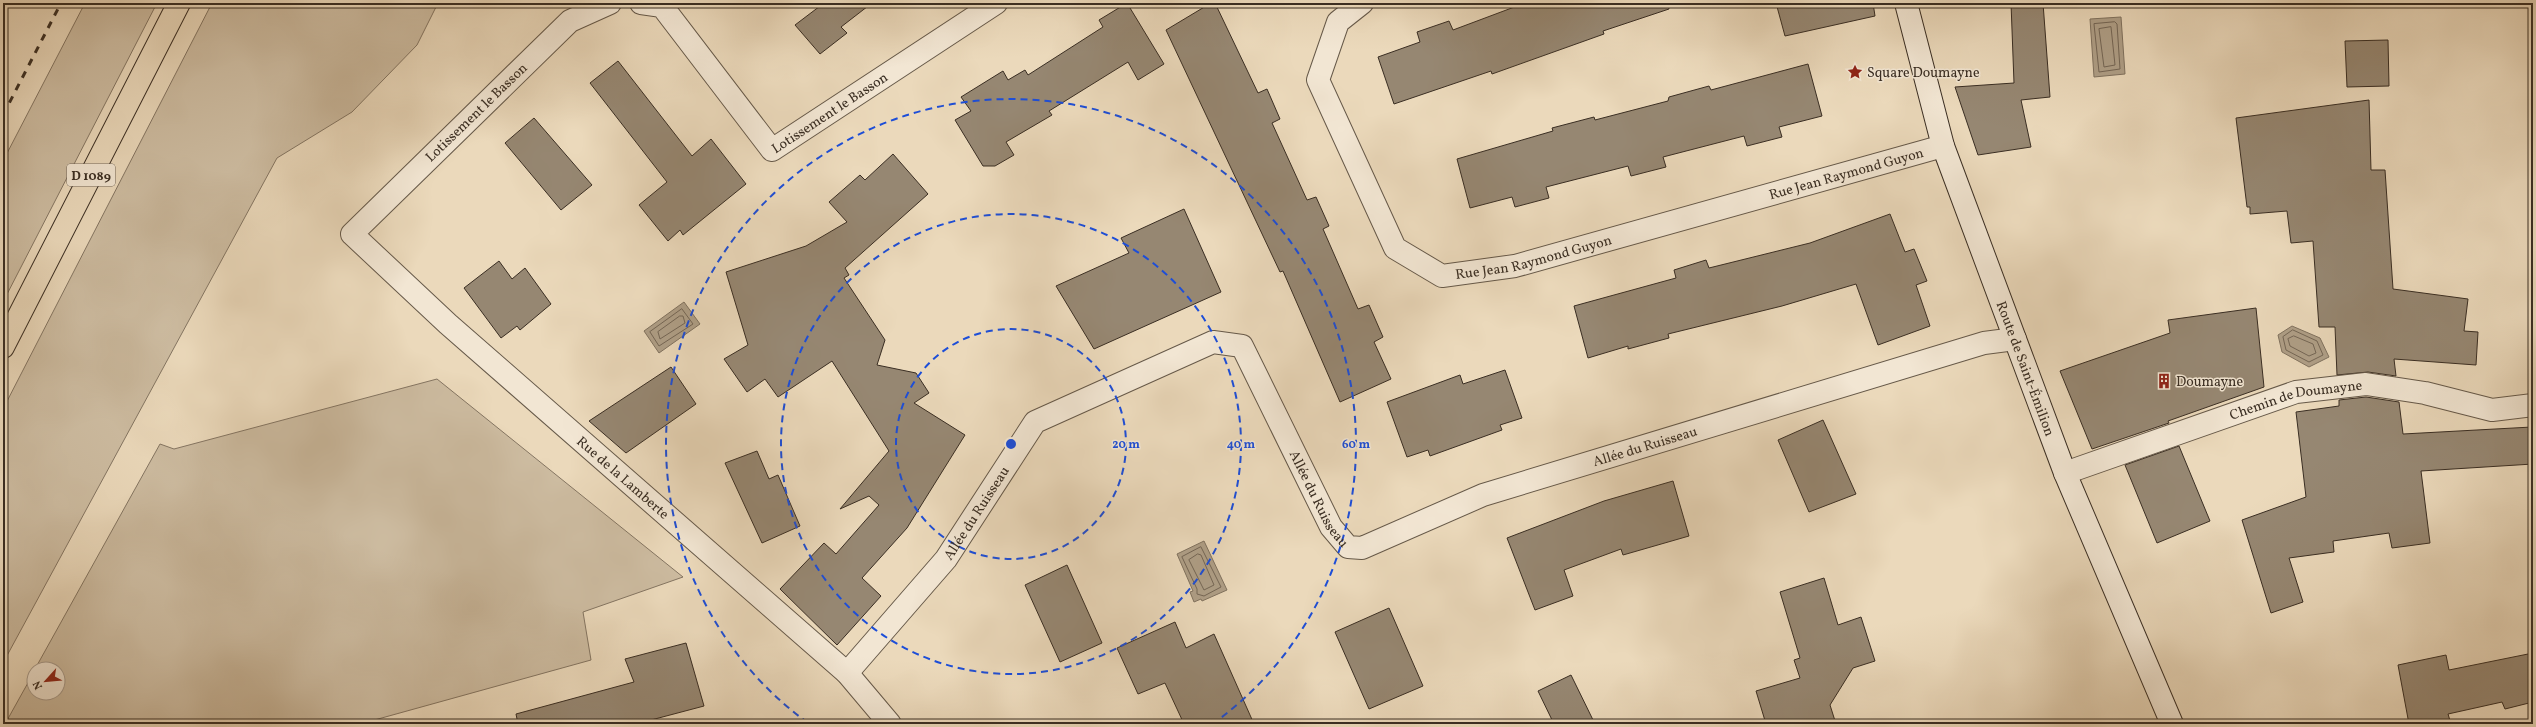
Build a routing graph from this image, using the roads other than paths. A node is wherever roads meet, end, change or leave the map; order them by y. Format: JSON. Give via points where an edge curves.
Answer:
{"nodes":[{"id":1,"x":179,"y":3,"type":"edge"},
{"id":2,"x":610,"y":3,"type":"edge"},
{"id":3,"x":641,"y":3,"type":"edge"},
{"id":4,"x":996,"y":3,"type":"edge"},
{"id":5,"x":1362,"y":3,"type":"edge"},
{"id":6,"x":1906,"y":3,"type":"edge"},
{"id":7,"x":1944,"y":146,"type":"junction"},
{"id":8,"x":352,"y":234,"type":"joint"},
{"id":9,"x":2015,"y":339,"type":"junction"},
{"id":10,"x":3,"y":347,"type":"edge"},
{"id":11,"x":2533,"y":405,"type":"edge"},
{"id":12,"x":2065,"y":473,"type":"junction"},
{"id":13,"x":847,"y":673,"type":"junction"},
{"id":14,"x":890,"y":724,"type":"edge"},
{"id":15,"x":2172,"y":724,"type":"edge"}],
"edges":[{"from":1,"to":10,"type":"main road","number":"D 1089"},
{"from":2,"to":8,"type":"street","name":"Lotissement le Basson","via":[[570,21]]},
{"from":3,"to":4,"type":"street","name":"Lotissement le Basson","via":[[662,6],[772,150]]},
{"from":5,"to":7,"type":"street","name":"Rue Jean Raymond Guyon","via":[[1338,22],[1318,80],[1395,248],[1442,276],[1516,266]]},
{"from":6,"to":7,"type":"street","name":"Route de Saint-Émilion"},
{"from":7,"to":9,"type":"street","name":"Route de Saint-Émilion"},
{"from":8,"to":13,"type":"street","name":"Rue de la Lamberte","via":[[448,324]]},
{"from":9,"to":12,"type":"street","name":"Route de Saint-Émilion"},
{"from":9,"to":13,"type":"street","name":"Allée du Ruisseau","via":[[1984,343],[1483,496],[1362,548],[1348,547],[1331,527],[1242,346],[1213,342],[1035,422],[946,559]]},
{"from":11,"to":12,"type":"street","name":"Chemin de Doumayne","via":[[2492,410],[2425,393],[2366,384],[2296,392]]},
{"from":12,"to":15,"type":"street","name":"Route de Saint-Émilion"},
{"from":13,"to":14,"type":"street","name":"Rue de la Lamberte"}]}
